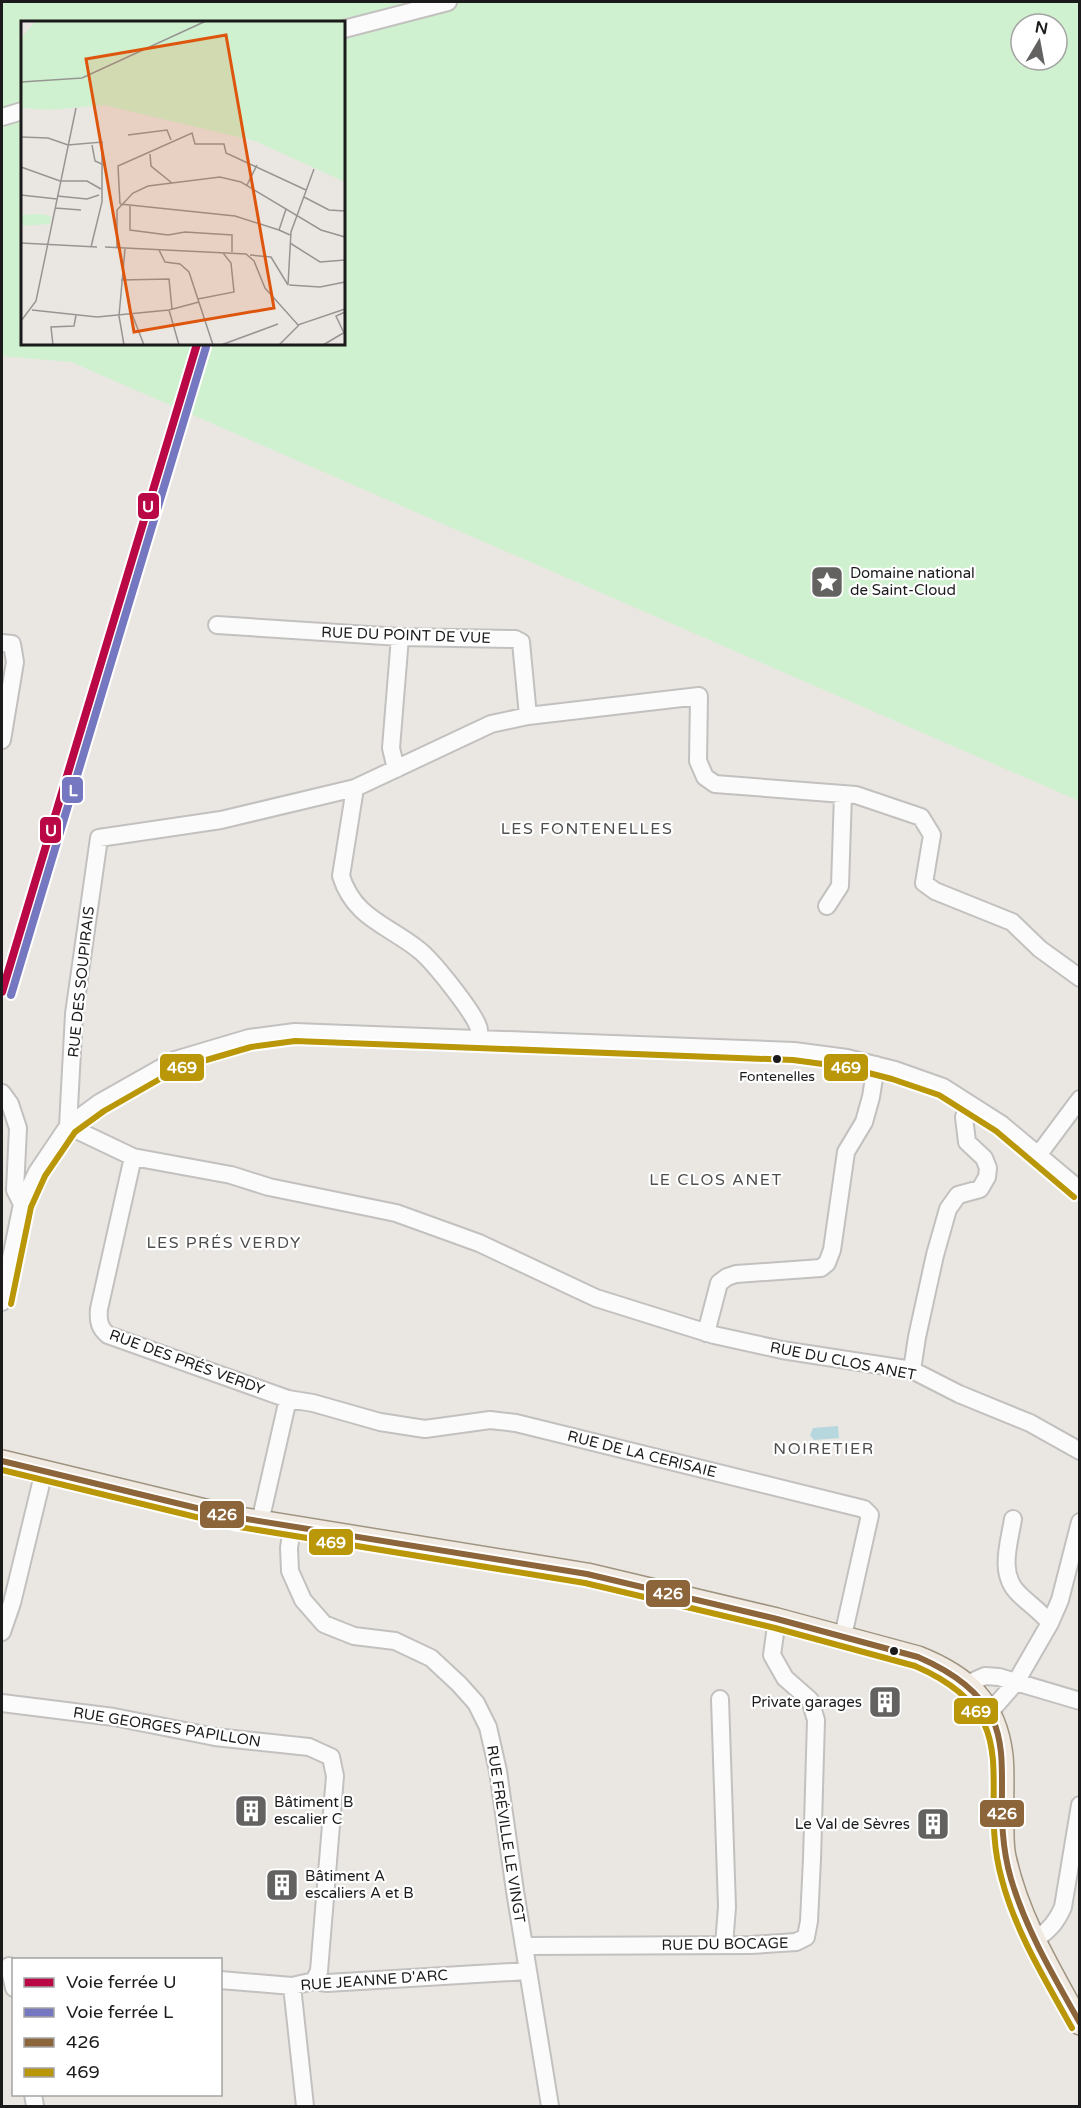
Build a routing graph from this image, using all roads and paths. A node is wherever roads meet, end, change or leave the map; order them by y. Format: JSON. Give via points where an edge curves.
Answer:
{"nodes":[{"id":1,"x":448,"y":2,"type":"edge"},
{"id":2,"x":345,"y":28,"type":"edge"},
{"id":3,"x":21,"y":111,"type":"edge"},
{"id":4,"x":2,"y":117,"type":"edge"},
{"id":5,"x":217,"y":625,"type":"dead end"},
{"id":6,"x":400,"y":637,"type":"junction"},
{"id":7,"x":2,"y":643,"type":"edge"},
{"id":8,"x":528,"y":716,"type":"junction"},
{"id":9,"x":2,"y":740,"type":"edge"},
{"id":10,"x":396,"y":769,"type":"junction"},
{"id":11,"x":355,"y":788,"type":"junction"},
{"id":12,"x":843,"y":794,"type":"junction"},
{"id":13,"x":827,"y":906,"type":"dead end"},
{"id":14,"x":1080,"y":978,"type":"edge"},
{"id":15,"x":478,"y":1040,"type":"junction"},
{"id":16,"x":876,"y":1065,"type":"junction"},
{"id":17,"x":2,"y":1094,"type":"edge"},
{"id":18,"x":1080,"y":1099,"type":"edge"},
{"id":19,"x":968,"y":1103,"type":"junction"},
{"id":20,"x":68,"y":1126,"type":"junction"},
{"id":21,"x":1039,"y":1154,"type":"junction"},
{"id":22,"x":133,"y":1157,"type":"junction"},
{"id":23,"x":1080,"y":1190,"type":"edge"},
{"id":24,"x":22,"y":1204,"type":"junction"},
{"id":25,"x":2,"y":1302,"type":"edge"},
{"id":26,"x":706,"y":1333,"type":"junction"},
{"id":27,"x":912,"y":1370,"type":"junction"},
{"id":28,"x":288,"y":1399,"type":"junction"},
{"id":29,"x":1080,"y":1451,"type":"edge"},
{"id":30,"x":2,"y":1461,"type":"edge"},
{"id":31,"x":44,"y":1471,"type":"junction"},
{"id":32,"x":1013,"y":1519,"type":"dead end"},
{"id":33,"x":260,"y":1522,"type":"junction"},
{"id":34,"x":1080,"y":1522,"type":"edge"},
{"id":35,"x":292,"y":1527,"type":"junction"},
{"id":36,"x":777,"y":1619,"type":"junction"},
{"id":37,"x":1050,"y":1623,"type":"junction"},
{"id":38,"x":2,"y":1632,"type":"edge"},
{"id":39,"x":843,"y":1636,"type":"junction"},
{"id":40,"x":1016,"y":1682,"type":"junction"},
{"id":41,"x":967,"y":1684,"type":"junction"},
{"id":42,"x":720,"y":1699,"type":"dead end"},
{"id":43,"x":1080,"y":1701,"type":"edge"},
{"id":44,"x":2,"y":1703,"type":"edge"},
{"id":45,"x":989,"y":1713,"type":"junction"},
{"id":46,"x":1080,"y":1805,"type":"edge"},
{"id":47,"x":1035,"y":1940,"type":"junction"},
{"id":48,"x":724,"y":1945,"type":"junction"},
{"id":49,"x":525,"y":1946,"type":"junction"},
{"id":50,"x":8,"y":1966,"type":"edge"},
{"id":51,"x":528,"y":1971,"type":"junction"},
{"id":52,"x":222,"y":1980,"type":"edge"},
{"id":53,"x":12,"y":1981,"type":"edge"},
{"id":54,"x":314,"y":1982,"type":"junction"},
{"id":55,"x":292,"y":1986,"type":"junction"},
{"id":56,"x":1080,"y":2024,"type":"edge"},
{"id":57,"x":305,"y":2106,"type":"edge"},
{"id":58,"x":550,"y":2106,"type":"edge"}],
"edges":[{"from":1,"to":2,"type":"street"},
{"from":3,"to":4,"type":"street"},
{"from":5,"to":6,"type":"street","name":"RUE DU POINT DE VUE"},
{"from":6,"to":8,"type":"street","name":"RUE DU POINT DE VUE","via":[[521,642]]},
{"from":6,"to":10,"type":"street","via":[[391,748]]},
{"from":7,"to":9,"type":"street","via":[[12,644],[15,662]]},
{"from":8,"to":10,"type":"street","via":[[491,724]]},
{"from":8,"to":12,"type":"street","via":[[699,696],[698,761],[705,777],[715,784]]},
{"from":10,"to":11,"type":"street"},
{"from":11,"to":15,"type":"street","via":[[341,876],[345,889],[373,920],[421,951],[468,1007],[479,1028]]},
{"from":11,"to":20,"type":"street","name":"RUE DES SOUPIRAIS","via":[[221,820],[99,838],[74,1014]]},
{"from":12,"to":13,"type":"street","via":[[840,886]]},
{"from":12,"to":14,"type":"street","via":[[921,817],[932,835],[924,883],[1012,922],[1056,963]]},
{"from":15,"to":16,"type":"street","via":[[794,1051]]},
{"from":15,"to":20,"type":"street","via":[[295,1032],[249,1038],[175,1060],[99,1102]]},
{"from":16,"to":19,"type":"street","via":[[943,1087]]},
{"from":16,"to":26,"type":"street","via":[[864,1122],[846,1152],[827,1263],[821,1268],[727,1277],[719,1283]]},
{"from":17,"to":24,"type":"street","via":[[18,1128],[15,1190]]},
{"from":18,"to":21,"type":"street"},
{"from":19,"to":21,"type":"street"},
{"from":19,"to":27,"type":"street","via":[[964,1117],[967,1142],[984,1158],[987,1177],[980,1189],[958,1195],[948,1209]]},
{"from":20,"to":22,"type":"street","name":"RUE DU CLOS ANET"},
{"from":20,"to":24,"type":"street","via":[[37,1172]]},
{"from":21,"to":23,"type":"street"},
{"from":22,"to":26,"type":"street","name":"RUE DU CLOS ANET","via":[[396,1213],[479,1243],[596,1298]]},
{"from":22,"to":28,"type":"street","name":"RUE DES PRÉS VERDY","via":[[99,1309],[102,1329],[108,1335]]},
{"from":24,"to":25,"type":"street"},
{"from":26,"to":27,"type":"street","name":"RUE DU CLOS ANET","via":[[782,1350]]},
{"from":27,"to":29,"type":"street","name":"RUE DU CLOS ANET"},
{"from":28,"to":33,"type":"street"},
{"from":28,"to":39,"type":"street","name":"RUE DE LA CERISAIE","via":[[425,1429],[490,1420],[516,1423],[864,1509],[870,1515]]},
{"from":30,"to":31,"type":"main road"},
{"from":31,"to":33,"type":"main road"},
{"from":31,"to":38,"type":"street"},
{"from":32,"to":37,"type":"street","via":[[1005,1564],[1009,1579]]},
{"from":33,"to":35,"type":"main road"},
{"from":34,"to":37,"type":"street","via":[[1060,1600]]},
{"from":35,"to":36,"type":"main road","via":[[587,1574]]},
{"from":35,"to":49,"type":"street","name":"RUE FRÉVILLE LE VINGT","via":[[290,1571],[303,1600],[324,1624],[354,1636],[395,1641],[431,1658],[476,1703],[488,1727],[498,1771]]},
{"from":36,"to":39,"type":"main road"},
{"from":36,"to":48,"type":"street","name":"RUE DU BOCAGE","via":[[772,1655],[785,1678],[810,1700],[816,1720],[809,1922],[806,1937],[796,1942]]},
{"from":37,"to":40,"type":"street"},
{"from":39,"to":41,"type":"main road","via":[[941,1666]]},
{"from":40,"to":41,"type":"street","via":[[985,1677]]},
{"from":40,"to":43,"type":"street"},
{"from":40,"to":45,"type":"street"},
{"from":41,"to":45,"type":"main road"},
{"from":42,"to":48,"type":"street","via":[[727,1906]]},
{"from":44,"to":54,"type":"street","name":"RUE GEORGES PAPILLON","via":[[215,1737],[309,1747],[331,1757],[334,1776],[319,1971]]},
{"from":45,"to":47,"type":"main road","via":[[1002,1756],[1004,1855],[1019,1908]]},
{"from":46,"to":47,"type":"street","via":[[1063,1907],[1050,1929]]},
{"from":47,"to":56,"type":"main road"},
{"from":48,"to":49,"type":"street","name":"RUE DU BOCAGE"},
{"from":49,"to":51,"type":"street","name":"RUE FRÉVILLE LE VINGT"},
{"from":50,"to":53,"type":"street"},
{"from":51,"to":54,"type":"street","name":"RUE JEANNE D'ARC"},
{"from":51,"to":58,"type":"street","name":"RUE FRÉVILLE LE VINGT"},
{"from":52,"to":55,"type":"street","name":"RUE JEANNE D'ARC"},
{"from":54,"to":55,"type":"street","name":"RUE JEANNE D'ARC"},
{"from":55,"to":57,"type":"street"}]}
